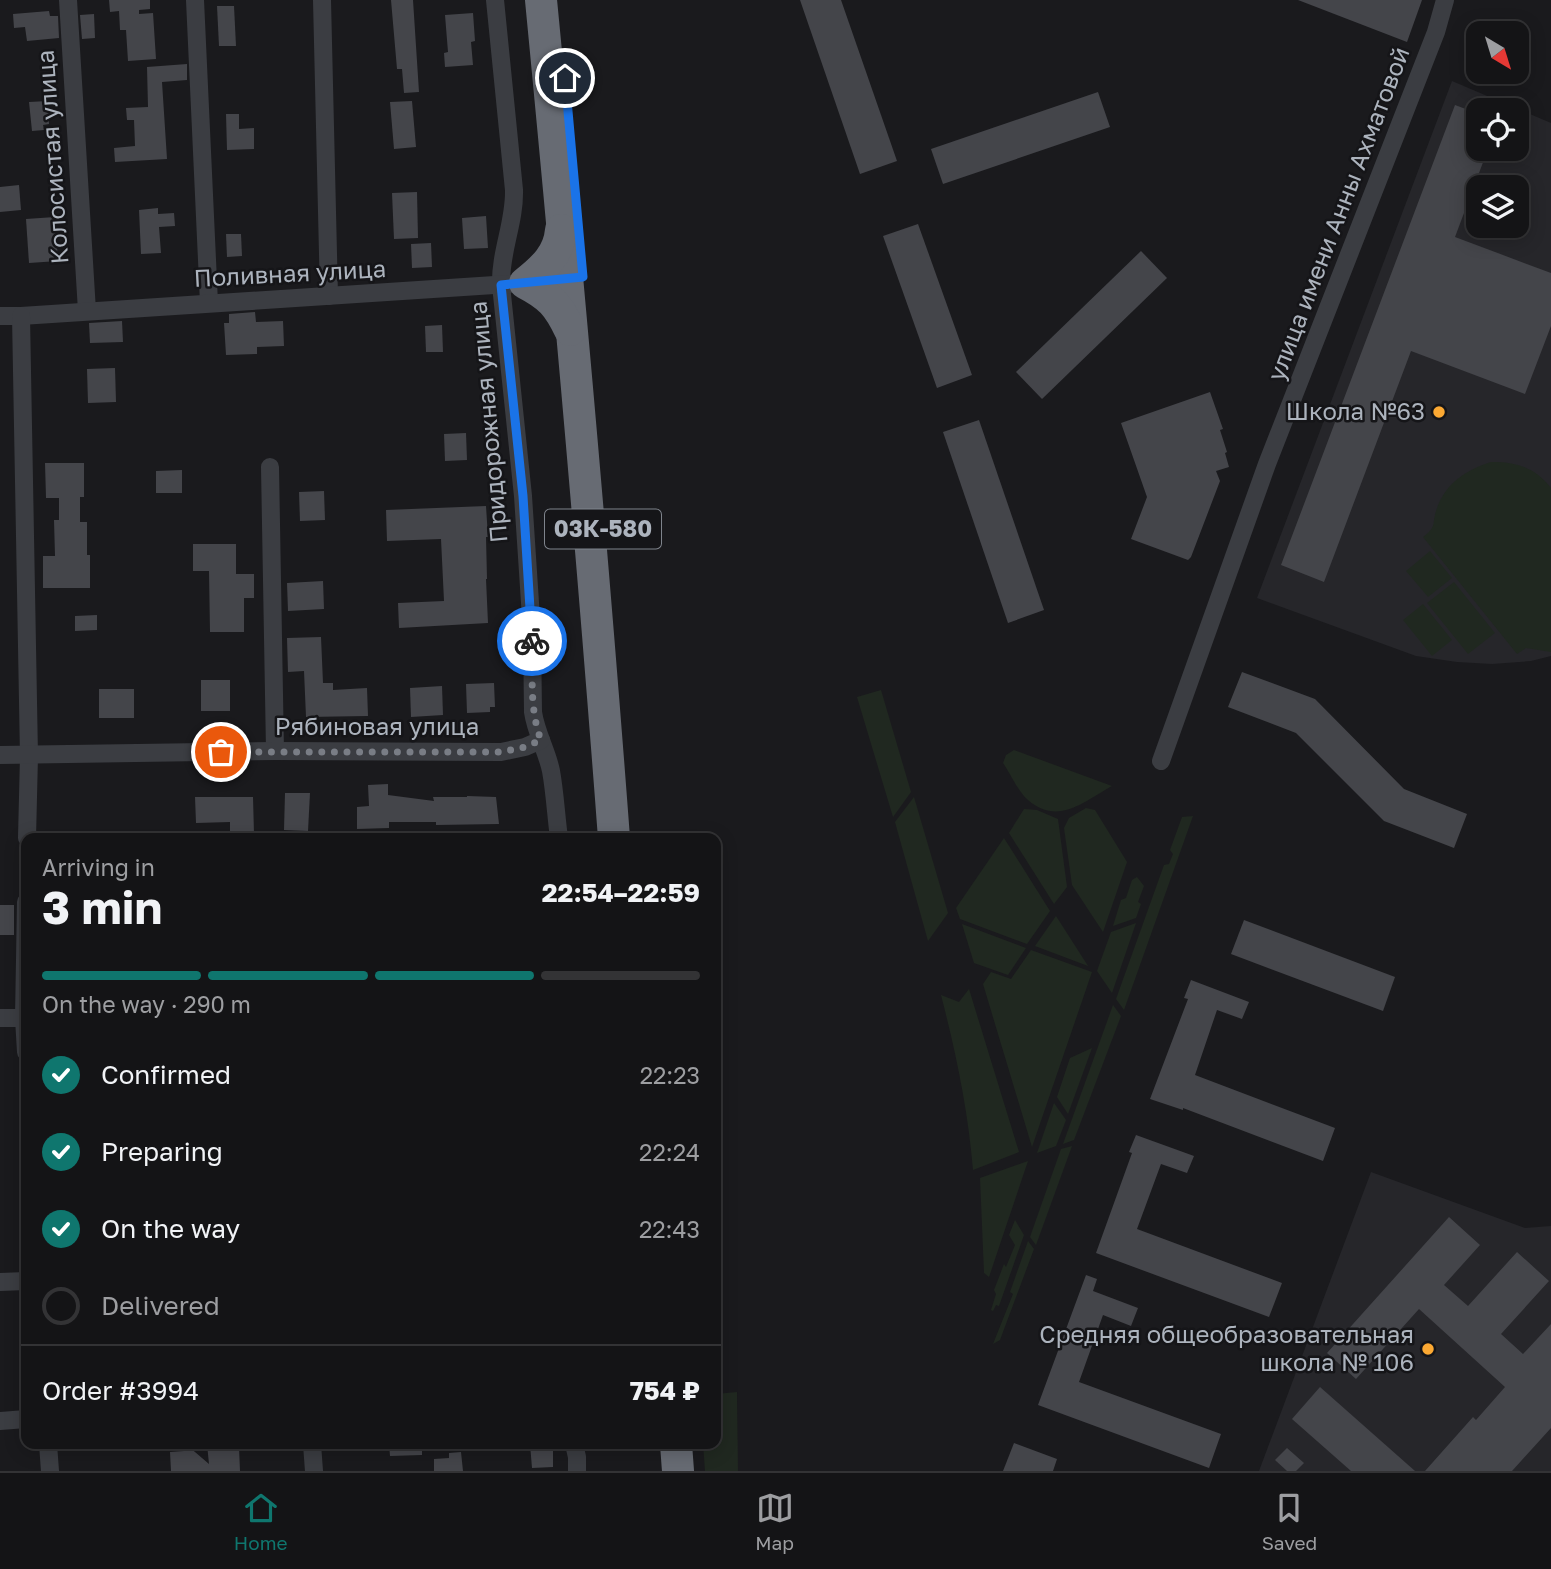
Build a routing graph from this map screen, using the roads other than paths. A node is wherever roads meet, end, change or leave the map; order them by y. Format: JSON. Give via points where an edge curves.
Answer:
{"nodes":[{"id":1,"x":68,"y":0,"type":"edge"},
{"id":2,"x":195,"y":0,"type":"edge"},
{"id":3,"x":323,"y":0,"type":"edge"},
{"id":4,"x":495,"y":0,"type":"edge"},
{"id":5,"x":541,"y":0,"type":"edge"},
{"id":6,"x":558,"y":0,"type":"edge"},
{"id":7,"x":1445,"y":0,"type":"edge"},
{"id":8,"x":562,"y":221,"type":"junction"},
{"id":9,"x":575,"y":278,"type":"junction"},
{"id":10,"x":513,"y":284,"type":"junction"},
{"id":11,"x":329,"y":296,"type":"junction"},
{"id":12,"x":209,"y":303,"type":"junction"},
{"id":13,"x":87,"y":311,"type":"junction"},
{"id":14,"x":0,"y":316,"type":"edge"},
{"id":15,"x":21,"y":316,"type":"junction"},
{"id":16,"x":573,"y":337,"type":"junction"},
{"id":17,"x":270,"y":467,"type":"dead end"},
{"id":18,"x":541,"y":740,"type":"junction"},
{"id":19,"x":275,"y":751,"type":"junction"},
{"id":20,"x":0,"y":755,"type":"edge"},
{"id":21,"x":29,"y":756,"type":"junction"},
{"id":22,"x":1161,"y":761,"type":"dead end"},
{"id":23,"x":27,"y":833,"type":"edge"},
{"id":24,"x":558,"y":833,"type":"edge"},
{"id":25,"x":614,"y":833,"type":"edge"},
{"id":26,"x":627,"y":833,"type":"edge"},
{"id":27,"x":0,"y":1018,"type":"edge"},
{"id":28,"x":21,"y":1018,"type":"edge"},
{"id":29,"x":21,"y":1281,"type":"edge"},
{"id":30,"x":0,"y":1282,"type":"edge"},
{"id":31,"x":21,"y":1419,"type":"edge"},
{"id":32,"x":0,"y":1421,"type":"edge"},
{"id":33,"x":48,"y":1449,"type":"edge"},
{"id":34,"x":312,"y":1449,"type":"edge"},
{"id":35,"x":575,"y":1449,"type":"edge"},
{"id":36,"x":661,"y":1449,"type":"edge"},
{"id":37,"x":676,"y":1449,"type":"edge"},
{"id":38,"x":50,"y":1471,"type":"edge"},
{"id":39,"x":314,"y":1471,"type":"edge"},
{"id":40,"x":577,"y":1471,"type":"edge"},
{"id":41,"x":663,"y":1471,"type":"edge"},
{"id":42,"x":678,"y":1471,"type":"edge"}],
"edges":[{"from":1,"to":13,"type":"street","name":"Колосистая улица"},
{"from":2,"to":12,"type":"street"},
{"from":3,"to":11,"type":"street"},
{"from":4,"to":10,"type":"street","name":"Придорожная улица","via":[[514,190],[501,261]]},
{"from":5,"to":8,"type":"highway","number":"03К-580"},
{"from":6,"to":9,"type":"highway","number":"03К-580"},
{"from":7,"to":22,"type":"street","name":"улица имени Анны Ахматовой","via":[[1267,464]]},
{"from":8,"to":9,"type":"highway","number":"03К-580"},
{"from":8,"to":10,"type":"highway","via":[[560,241],[548,263]]},
{"from":9,"to":10,"type":"street","name":"Поливная улица"},
{"from":9,"to":16,"type":"highway","number":"03К-580"},
{"from":9,"to":26,"type":"highway","number":"03К-580"},
{"from":10,"to":11,"type":"street","name":"Поливная улица"},
{"from":10,"to":16,"type":"highway","via":[[547,295]]},
{"from":10,"to":18,"type":"street","name":"Придорожная улица","via":[[533,712]]},
{"from":11,"to":12,"type":"street","name":"Поливная улица"},
{"from":12,"to":13,"type":"street","name":"Поливная улица"},
{"from":13,"to":15,"type":"street","name":"Поливная улица"},
{"from":14,"to":15,"type":"street","name":"Поливная улица"},
{"from":15,"to":21,"type":"street"},
{"from":16,"to":25,"type":"highway","number":"03К-580"},
{"from":17,"to":19,"type":"street"},
{"from":18,"to":19,"type":"street","name":"Рябиновая улица","via":[[501,752]]},
{"from":18,"to":24,"type":"street","name":"Придорожная улица","via":[[551,773]]},
{"from":19,"to":21,"type":"street","name":"Рябиновая улица"},
{"from":20,"to":21,"type":"street","name":"Рябиновая улица"},
{"from":21,"to":23,"type":"street"},
{"from":27,"to":28,"type":"street"},
{"from":29,"to":30,"type":"street"},
{"from":31,"to":32,"type":"street"},
{"from":33,"to":38,"type":"street"},
{"from":34,"to":39,"type":"street"},
{"from":35,"to":40,"type":"street"},
{"from":36,"to":41,"type":"highway"},
{"from":37,"to":42,"type":"highway"}]}
